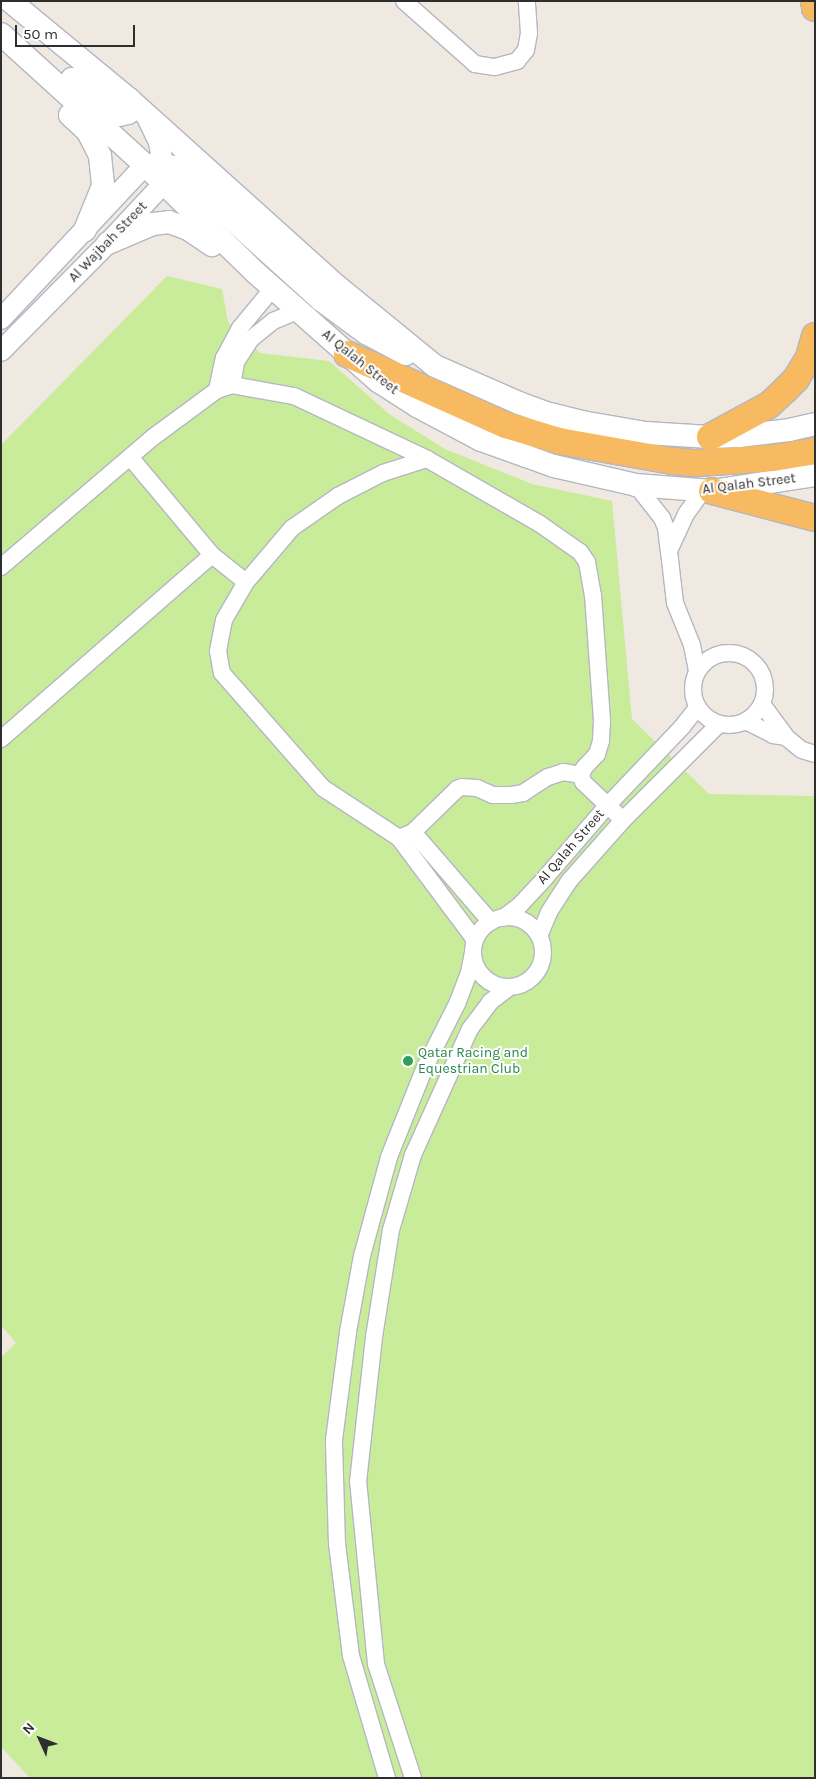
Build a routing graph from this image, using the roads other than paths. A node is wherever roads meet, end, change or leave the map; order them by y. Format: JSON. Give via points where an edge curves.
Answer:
{"nodes":[{"id":1,"x":10,"y":1,"type":"edge"},
{"id":2,"x":404,"y":1,"type":"edge"},
{"id":3,"x":527,"y":1,"type":"edge"},
{"id":4,"x":814,"y":1,"type":"edge"},
{"id":5,"x":815,"y":8,"type":"edge"},
{"id":6,"x":1,"y":19,"type":"edge"},
{"id":7,"x":1,"y":34,"type":"edge"},
{"id":8,"x":1,"y":48,"type":"edge"},
{"id":9,"x":138,"y":107,"type":"junction"},
{"id":10,"x":157,"y":171,"type":"junction"},
{"id":11,"x":85,"y":230,"type":"junction"},
{"id":12,"x":108,"y":243,"type":"junction"},
{"id":13,"x":256,"y":273,"type":"junction"},
{"id":14,"x":273,"y":288,"type":"junction"},
{"id":15,"x":298,"y":311,"type":"junction"},
{"id":16,"x":1,"y":319,"type":"edge"},
{"id":17,"x":815,"y":336,"type":"edge"},
{"id":18,"x":1,"y":351,"type":"edge"},
{"id":19,"x":347,"y":354,"type":"junction"},
{"id":20,"x":435,"y":366,"type":"junction"},
{"id":21,"x":225,"y":387,"type":"junction"},
{"id":22,"x":815,"y":424,"type":"edge"},
{"id":23,"x":710,"y":437,"type":"junction"},
{"id":24,"x":815,"y":451,"type":"edge"},
{"id":25,"x":130,"y":457,"type":"junction"},
{"id":26,"x":427,"y":459,"type":"junction"},
{"id":27,"x":815,"y":475,"type":"edge"},
{"id":28,"x":636,"y":485,"type":"junction"},
{"id":29,"x":708,"y":491,"type":"junction"},
{"id":30,"x":815,"y":518,"type":"edge"},
{"id":31,"x":669,"y":551,"type":"junction"},
{"id":32,"x":212,"y":555,"type":"junction"},
{"id":33,"x":1,"y":567,"type":"edge"},
{"id":34,"x":246,"y":582,"type":"junction"},
{"id":35,"x":686,"y":630,"type":"junction"},
{"id":36,"x":724,"y":653,"type":"junction"},
{"id":37,"x":697,"y":671,"type":"junction"},
{"id":38,"x":762,"y":704,"type":"junction"},
{"id":39,"x":697,"y":708,"type":"junction"},
{"id":40,"x":746,"y":721,"type":"junction"},
{"id":41,"x":719,"y":724,"type":"junction"},
{"id":42,"x":787,"y":738,"type":"junction"},
{"id":43,"x":1,"y":739,"type":"edge"},
{"id":44,"x":815,"y":754,"type":"edge"},
{"id":45,"x":581,"y":775,"type":"junction"},
{"id":46,"x":607,"y":806,"type":"junction"},
{"id":47,"x":623,"y":820,"type":"junction"},
{"id":48,"x":406,"y":835,"type":"junction"},
{"id":49,"x":498,"y":920,"type":"junction"},
{"id":50,"x":539,"y":936,"type":"junction"},
{"id":51,"x":474,"y":947,"type":"junction"},
{"id":52,"x":510,"y":987,"type":"junction"},
{"id":53,"x":335,"y":1495,"type":"junction"},
{"id":54,"x":360,"y":1495,"type":"junction"},
{"id":55,"x":387,"y":1778,"type":"edge"},
{"id":56,"x":413,"y":1778,"type":"edge"}],
"edges":[{"from":1,"to":9,"type":"main road"},
{"from":2,"to":3,"type":"street","via":[[475,64],[495,67],[517,61],[526,50],[529,33]]},
{"from":4,"to":5,"type":"highway"},
{"from":6,"to":9,"type":"main road","via":[[116,114],[123,115]]},
{"from":7,"to":10,"type":"main road","name":"Al Qalah Street"},
{"from":8,"to":11,"type":"main road","via":[[88,132],[100,156],[103,186]]},
{"from":9,"to":10,"type":"street","via":[[159,142]]},
{"from":9,"to":20,"type":"main road","via":[[338,287]]},
{"from":10,"to":11,"type":"street","name":"Al Wajbah Street"},
{"from":10,"to":12,"type":"street","name":"Al Wajbah Street"},
{"from":10,"to":13,"type":"main road","name":"Al Qalah Street"},
{"from":10,"to":20,"type":"main road","via":[[173,167],[182,173],[336,311],[394,349]]},
{"from":11,"to":16,"type":"street","name":"Al Wajbah Street"},
{"from":12,"to":13,"type":"main road","via":[[153,224],[169,222],[188,229]]},
{"from":12,"to":18,"type":"street","name":"Al Wajbah Street"},
{"from":13,"to":14,"type":"main road","name":"Al Qalah Street"},
{"from":14,"to":15,"type":"main road","name":"Al Qalah Street"},
{"from":14,"to":21,"type":"street","via":[[240,328],[224,358]]},
{"from":15,"to":19,"type":"main road","name":"Al Qalah Street"},
{"from":15,"to":21,"type":"street","via":[[273,321],[251,339]]},
{"from":17,"to":23,"type":"highway","via":[[809,357],[786,390],[769,406]]},
{"from":19,"to":24,"type":"highway","via":[[506,425],[559,441],[697,463],[773,458]]},
{"from":19,"to":28,"type":"main road","name":"Al Qalah Street","via":[[378,381],[417,406],[482,440],[554,466]]},
{"from":20,"to":23,"type":"main road","via":[[519,403],[574,420],[646,433]]},
{"from":21,"to":25,"type":"street"},
{"from":21,"to":26,"type":"street","via":[[294,396]]},
{"from":22,"to":23,"type":"main road","via":[[772,433]]},
{"from":25,"to":32,"type":"street"},
{"from":25,"to":33,"type":"street"},
{"from":26,"to":34,"type":"street","via":[[383,473],[338,496],[292,528]]},
{"from":26,"to":45,"type":"street","via":[[540,524],[569,543],[586,562],[593,595],[602,721],[597,754]]},
{"from":27,"to":29,"type":"main road","name":"Al Qalah Street"},
{"from":28,"to":29,"type":"main road","name":"Al Qalah Street"},
{"from":28,"to":31,"type":"street","via":[[662,518]]},
{"from":29,"to":30,"type":"highway"},
{"from":29,"to":31,"type":"street","via":[[686,514]]},
{"from":31,"to":35,"type":"street","via":[[675,603]]},
{"from":32,"to":34,"type":"street"},
{"from":32,"to":43,"type":"street"},
{"from":34,"to":48,"type":"street","via":[[224,620],[218,651],[222,673],[323,788]]},
{"from":35,"to":36,"type":"street","via":[[704,644]]},
{"from":35,"to":37,"type":"street"},
{"from":36,"to":37,"type":"street","via":[[704,662]]},
{"from":36,"to":38,"type":"street","via":[[737,653],[758,667],[764,678]]},
{"from":37,"to":39,"type":"street","via":[[693,683]]},
{"from":38,"to":40,"type":"street"},
{"from":38,"to":42,"type":"street"},
{"from":39,"to":41,"type":"street","via":[[706,718]]},
{"from":39,"to":46,"type":"street","name":"Al Qalah Street"},
{"from":40,"to":41,"type":"street","via":[[733,726]]},
{"from":40,"to":42,"type":"street","via":[[773,735]]},
{"from":41,"to":47,"type":"street","name":"Al Qalah Street"},
{"from":42,"to":44,"type":"street","via":[[802,750]]},
{"from":45,"to":46,"type":"street","via":[[583,782]]},
{"from":45,"to":48,"type":"street","via":[[563,772],[548,777],[523,793],[511,795],[493,794],[477,788],[457,788]]},
{"from":46,"to":47,"type":"street"},
{"from":46,"to":49,"type":"street","name":"Al Qalah Street","via":[[546,878],[520,905]]},
{"from":47,"to":50,"type":"street","name":"Al Qalah Street","via":[[570,880],[549,912]]},
{"from":48,"to":49,"type":"street"},
{"from":48,"to":51,"type":"street"},
{"from":49,"to":50,"type":"street","via":[[518,918]]},
{"from":49,"to":51,"type":"street","via":[[480,932]]},
{"from":50,"to":52,"type":"street","via":[[543,949],[542,963],[535,975],[523,984]]},
{"from":51,"to":52,"type":"street","via":[[476,966],[484,978],[496,985]]},
{"from":51,"to":53,"type":"street","via":[[469,974],[457,1004],[425,1067],[389,1157],[362,1256],[334,1440]]},
{"from":52,"to":54,"type":"street","via":[[490,1002],[470,1029],[413,1155],[391,1230],[374,1337],[358,1482]]},
{"from":53,"to":54,"type":"street"},
{"from":53,"to":55,"type":"street","via":[[337,1544],[351,1656]]},
{"from":54,"to":56,"type":"street","via":[[376,1664]]}]}
